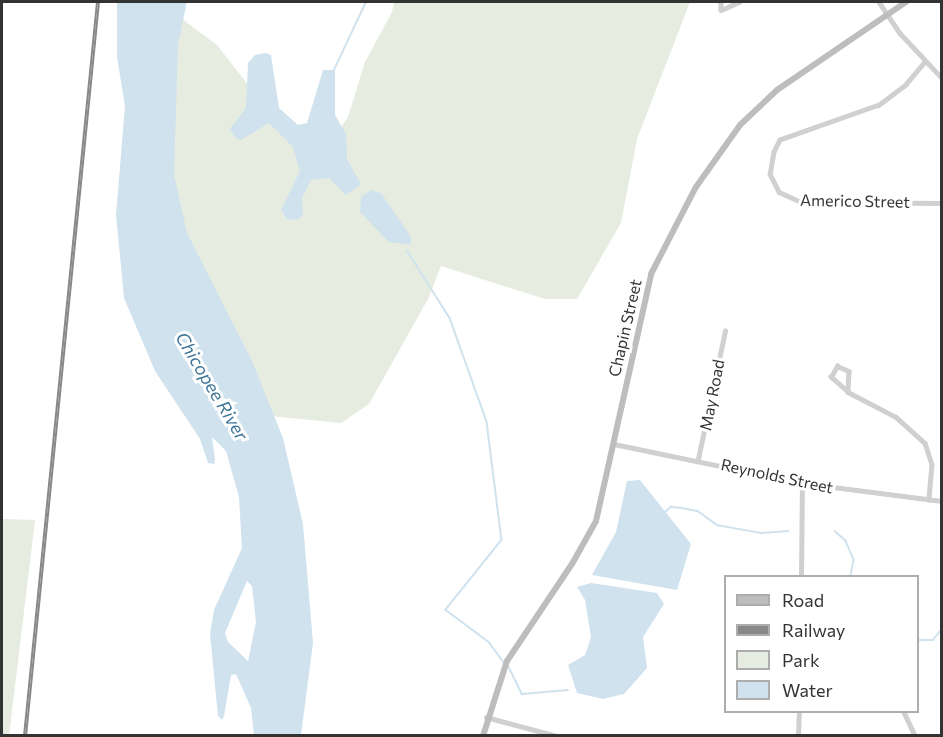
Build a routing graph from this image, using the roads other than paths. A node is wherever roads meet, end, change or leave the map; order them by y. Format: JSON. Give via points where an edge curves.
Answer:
{"nodes":[{"id":1,"x":721,"y":2,"type":"edge"},
{"id":2,"x":739,"y":2,"type":"edge"},
{"id":3,"x":879,"y":2,"type":"edge"},
{"id":4,"x":906,"y":2,"type":"edge"},
{"id":5,"x":887,"y":14,"type":"junction"},
{"id":6,"x":925,"y":62,"type":"junction"},
{"id":7,"x":942,"y":78,"type":"edge"},
{"id":8,"x":942,"y":203,"type":"edge"},
{"id":9,"x":725,"y":331,"type":"dead end"},
{"id":10,"x":848,"y":392,"type":"junction"},
{"id":11,"x":614,"y":444,"type":"junction"},
{"id":12,"x":698,"y":459,"type":"junction"},
{"id":13,"x":802,"y":483,"type":"junction"},
{"id":14,"x":929,"y":500,"type":"junction"},
{"id":15,"x":942,"y":501,"type":"edge"},
{"id":16,"x":801,"y":575,"type":"edge"},
{"id":17,"x":799,"y":713,"type":"edge"},
{"id":18,"x":905,"y":713,"type":"edge"},
{"id":19,"x":486,"y":717,"type":"junction"},
{"id":20,"x":483,"y":735,"type":"edge"},
{"id":21,"x":557,"y":735,"type":"edge"},
{"id":22,"x":798,"y":735,"type":"edge"},
{"id":23,"x":915,"y":735,"type":"edge"}],
"edges":[{"from":1,"to":2,"type":"street","via":[[722,10]]},
{"from":3,"to":5,"type":"street"},
{"from":4,"to":5,"type":"main road","name":"Chapin Street"},
{"from":5,"to":6,"type":"street"},
{"from":5,"to":11,"type":"main road","name":"Chapin Street","via":[[777,90],[740,125],[708,169],[651,274]]},
{"from":6,"to":7,"type":"street"},
{"from":6,"to":8,"type":"street","name":"Americo Street","via":[[906,85],[879,105],[780,140],[770,174],[779,192],[801,202]]},
{"from":9,"to":12,"type":"street","name":"May Road"},
{"from":10,"to":10,"type":"street","via":[[849,371],[837,366],[831,377]]},
{"from":10,"to":14,"type":"street","via":[[896,417],[925,443],[932,464]]},
{"from":11,"to":12,"type":"street","name":"Reynolds Street"},
{"from":11,"to":19,"type":"main road","name":"Chapin Street","via":[[591,531],[503,668]]},
{"from":12,"to":13,"type":"street","name":"Reynolds Street"},
{"from":13,"to":14,"type":"street","name":"Reynolds Street"},
{"from":13,"to":16,"type":"street"},
{"from":14,"to":15,"type":"street","name":"Reynolds Street"},
{"from":17,"to":22,"type":"street"},
{"from":18,"to":23,"type":"street"},
{"from":19,"to":20,"type":"main road","name":"Chapin Street"},
{"from":19,"to":21,"type":"street"}]}
